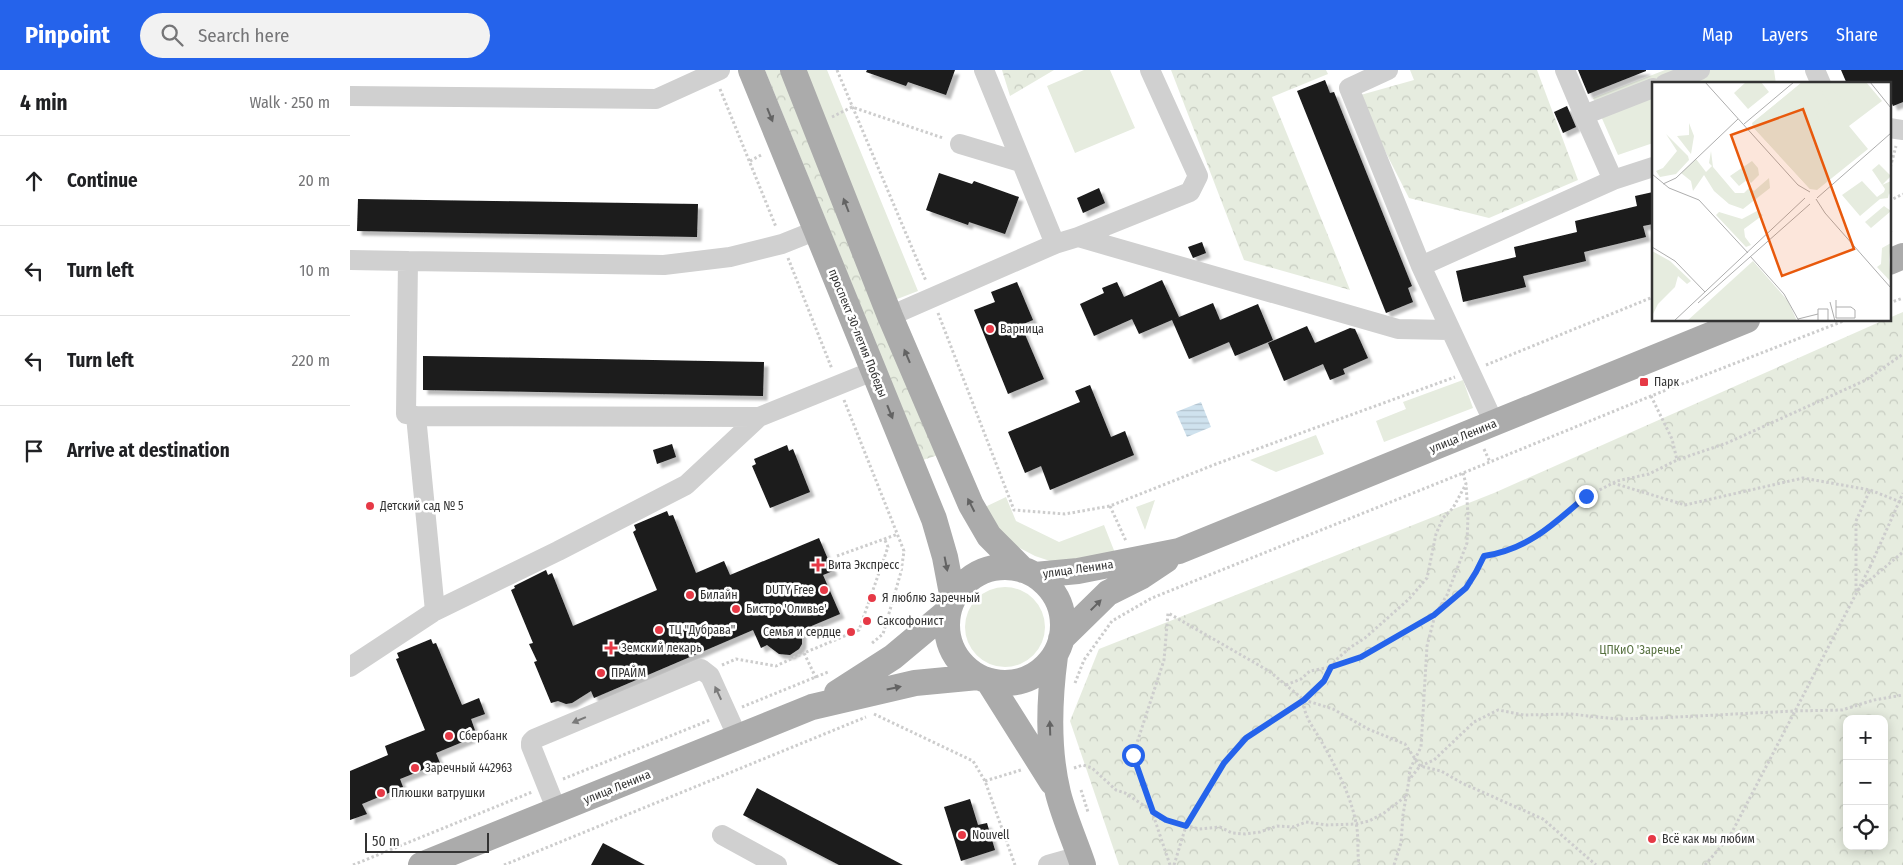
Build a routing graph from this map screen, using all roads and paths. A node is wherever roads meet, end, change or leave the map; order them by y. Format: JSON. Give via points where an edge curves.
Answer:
{"nodes":[{"id":1,"x":751,"y":70,"type":"edge"},
{"id":2,"x":793,"y":70,"type":"edge"},
{"id":3,"x":836,"y":70,"type":"edge"},
{"id":4,"x":984,"y":70,"type":"edge"},
{"id":5,"x":1150,"y":70,"type":"edge"},
{"id":6,"x":1388,"y":70,"type":"edge"},
{"id":7,"x":1565,"y":70,"type":"edge"},
{"id":8,"x":1700,"y":70,"type":"edge"},
{"id":9,"x":1815,"y":70,"type":"edge"},
{"id":10,"x":717,"y":71,"type":"edge"},
{"id":11,"x":1670,"y":82,"type":"edge"},
{"id":12,"x":1820,"y":82,"type":"edge"},
{"id":13,"x":1652,"y":88,"type":"edge"},
{"id":14,"x":350,"y":96,"type":"edge"},
{"id":15,"x":852,"y":107,"type":"junction"},
{"id":16,"x":1584,"y":115,"type":"junction"},
{"id":17,"x":1898,"y":130,"type":"edge"},
{"id":18,"x":960,"y":144,"type":"joint"},
{"id":19,"x":1020,"y":162,"type":"junction"},
{"id":20,"x":1652,"y":167,"type":"edge"},
{"id":21,"x":1890,"y":167,"type":"edge"},
{"id":22,"x":1613,"y":180,"type":"junction"},
{"id":23,"x":1903,"y":194,"type":"edge"},
{"id":24,"x":1890,"y":200,"type":"edge"},
{"id":25,"x":818,"y":230,"type":"junction"},
{"id":26,"x":1078,"y":237,"type":"junction"},
{"id":27,"x":782,"y":244,"type":"junction"},
{"id":28,"x":1055,"y":244,"type":"junction"},
{"id":29,"x":1903,"y":256,"type":"edge"},
{"id":30,"x":350,"y":260,"type":"edge"},
{"id":31,"x":408,"y":261,"type":"junction"},
{"id":32,"x":1890,"y":262,"type":"edge"},
{"id":33,"x":1421,"y":266,"type":"junction"},
{"id":34,"x":932,"y":296,"type":"junction"},
{"id":35,"x":1652,"y":297,"type":"edge"},
{"id":36,"x":1903,"y":298,"type":"edge"},
{"id":37,"x":1890,"y":303,"type":"edge"},
{"id":38,"x":890,"y":316,"type":"junction"},
{"id":39,"x":1745,"y":321,"type":"edge"},
{"id":40,"x":1843,"y":321,"type":"edge"},
{"id":41,"x":1449,"y":330,"type":"junction"},
{"id":42,"x":1903,"y":354,"type":"edge"},
{"id":43,"x":873,"y":371,"type":"junction"},
{"id":44,"x":1470,"y":371,"type":"junction"},
{"id":45,"x":839,"y":386,"type":"junction"},
{"id":46,"x":1651,"y":396,"type":"junction"},
{"id":47,"x":416,"y":416,"type":"junction"},
{"id":48,"x":760,"y":417,"type":"junction"},
{"id":49,"x":1494,"y":423,"type":"junction"},
{"id":50,"x":1676,"y":460,"type":"junction"},
{"id":51,"x":1463,"y":473,"type":"junction"},
{"id":52,"x":1613,"y":483,"type":"junction"},
{"id":53,"x":1466,"y":484,"type":"junction"},
{"id":54,"x":1870,"y":490,"type":"junction"},
{"id":55,"x":1903,"y":493,"type":"edge"},
{"id":56,"x":1903,"y":503,"type":"edge"},
{"id":57,"x":1110,"y":506,"type":"junction"},
{"id":58,"x":898,"y":534,"type":"junction"},
{"id":59,"x":884,"y":538,"type":"junction"},
{"id":60,"x":1127,"y":542,"type":"dead end"},
{"id":61,"x":1179,"y":552,"type":"junction"},
{"id":62,"x":1903,"y":552,"type":"edge"},
{"id":63,"x":837,"y":556,"type":"dead end"},
{"id":64,"x":1029,"y":572,"type":"junction"},
{"id":65,"x":1856,"y":592,"type":"junction"},
{"id":66,"x":950,"y":605,"type":"junction"},
{"id":67,"x":436,"y":611,"type":"junction"},
{"id":68,"x":1434,"y":615,"type":"junction"},
{"id":69,"x":870,"y":645,"type":"dead end"},
{"id":70,"x":1058,"y":648,"type":"junction"},
{"id":71,"x":804,"y":653,"type":"junction"},
{"id":72,"x":350,"y":667,"type":"edge"},
{"id":73,"x":1331,"y":667,"type":"junction"},
{"id":74,"x":834,"y":670,"type":"dead end"},
{"id":75,"x":706,"y":672,"type":"junction"},
{"id":76,"x":816,"y":678,"type":"junction"},
{"id":77,"x":984,"y":679,"type":"junction"},
{"id":78,"x":1074,"y":684,"type":"dead end"},
{"id":79,"x":1286,"y":685,"type":"junction"},
{"id":80,"x":1903,"y":695,"type":"edge"},
{"id":81,"x":1304,"y":700,"type":"junction"},
{"id":82,"x":812,"y":707,"type":"junction"},
{"id":83,"x":1794,"y":711,"type":"junction"},
{"id":84,"x":727,"y":713,"type":"junction"},
{"id":85,"x":738,"y":738,"type":"junction"},
{"id":86,"x":1415,"y":758,"type":"junction"},
{"id":87,"x":1071,"y":761,"type":"dead end"},
{"id":88,"x":1420,"y":766,"type":"junction"},
{"id":89,"x":1409,"y":780,"type":"junction"},
{"id":90,"x":547,"y":786,"type":"junction"},
{"id":91,"x":1058,"y":793,"type":"junction"},
{"id":92,"x":1406,"y":796,"type":"junction"},
{"id":93,"x":557,"y":811,"type":"junction"},
{"id":94,"x":1153,"y":812,"type":"junction"},
{"id":95,"x":1356,"y":824,"type":"junction"},
{"id":96,"x":1186,"y":826,"type":"junction"},
{"id":97,"x":722,"y":835,"type":"dead end"},
{"id":98,"x":1082,"y":860,"type":"edge"},
{"id":99,"x":353,"y":865,"type":"edge"},
{"id":100,"x":421,"y":865,"type":"edge"},
{"id":101,"x":504,"y":865,"type":"edge"},
{"id":102,"x":777,"y":865,"type":"edge"},
{"id":103,"x":1015,"y":865,"type":"edge"},
{"id":104,"x":1048,"y":865,"type":"edge"},
{"id":105,"x":1172,"y":865,"type":"edge"},
{"id":106,"x":1359,"y":865,"type":"edge"},
{"id":107,"x":1394,"y":865,"type":"edge"},
{"id":108,"x":1596,"y":865,"type":"edge"},
{"id":109,"x":1705,"y":865,"type":"edge"}],
"edges":[{"from":1,"to":25,"type":"main road","name":"проспект 30-летия Победы","one_way":true},
{"from":38,"to":2,"type":"main road","one_way":true},
{"from":3,"to":15,"type":"path"},
{"from":4,"to":19,"type":"lane"},
{"from":5,"to":26,"type":"lane","via":[[1198,176],[1190,192]]},
{"from":6,"to":33,"type":"lane","via":[[1349,88]]},
{"from":7,"to":16,"type":"lane"},
{"from":8,"to":11,"type":"lane"},
{"from":9,"to":12,"type":"lane"},
{"from":10,"to":14,"type":"lane","via":[[656,99]]},
{"from":10,"to":27,"type":"path"},
{"from":13,"to":16,"type":"lane"},
{"from":15,"to":18,"type":"path"},
{"from":15,"to":34,"type":"path"},
{"from":16,"to":22,"type":"lane"},
{"from":17,"to":21,"type":"path"},
{"from":18,"to":19,"type":"lane"},
{"from":19,"to":28,"type":"lane"},
{"from":20,"to":22,"type":"lane"},
{"from":22,"to":33,"type":"lane"},
{"from":23,"to":24,"type":"path"},
{"from":25,"to":27,"type":"lane"},
{"from":25,"to":43,"type":"main road","name":"проспект 30-летия Победы"},
{"from":26,"to":28,"type":"lane"},
{"from":26,"to":41,"type":"lane","via":[[1398,329]]},
{"from":27,"to":31,"type":"lane","via":[[730,257],[664,265]]},
{"from":27,"to":45,"type":"path"},
{"from":28,"to":34,"type":"lane"},
{"from":29,"to":32,"type":"main road"},
{"from":30,"to":31,"type":"lane"},
{"from":31,"to":47,"type":"lane","via":[[406,414]]},
{"from":33,"to":41,"type":"lane"},
{"from":34,"to":38,"type":"lane"},
{"from":34,"to":57,"type":"path","via":[[1014,510],[1065,514]]},
{"from":35,"to":44,"type":"path"},
{"from":36,"to":37,"type":"path"},
{"from":64,"to":38,"type":"main road","one_way":true,"via":[[989,536],[971,505]]},
{"from":39,"to":49,"type":"main road","name":"улица Ленина"},
{"from":40,"to":46,"type":"path"},
{"from":41,"to":44,"type":"lane"},
{"from":42,"to":50,"type":"path","via":[[1866,380],[1809,407],[1727,443]]},
{"from":43,"to":45,"type":"lane"},
{"from":43,"to":66,"type":"main road","name":"проспект 30-летия Победы","one_way":true,"via":[[934,519],[945,557]]},
{"from":44,"to":49,"type":"lane"},
{"from":44,"to":57,"type":"path"},
{"from":45,"to":48,"type":"lane"},
{"from":45,"to":58,"type":"path"},
{"from":46,"to":50,"type":"path","via":[[1672,438]]},
{"from":46,"to":51,"type":"path"},
{"from":47,"to":48,"type":"lane"},
{"from":47,"to":67,"type":"lane"},
{"from":48,"to":67,"type":"lane","via":[[686,485]]},
{"from":49,"to":61,"type":"main road","name":"улица Ленина"},
{"from":50,"to":52,"type":"path","via":[[1650,474]]},
{"from":51,"to":53,"type":"path"},
{"from":51,"to":78,"type":"path","via":[[1152,598],[1112,621],[1084,660]]},
{"from":52,"to":54,"type":"path","via":[[1685,505],[1803,478]]},
{"from":52,"to":68,"type":"path","via":[[1586,496],[1537,537],[1502,553],[1484,556],[1466,588]]},
{"from":53,"to":68,"type":"path","via":[[1467,543],[1447,595]]},
{"from":53,"to":73,"type":"path","via":[[1436,534],[1427,578],[1409,600]]},
{"from":54,"to":56,"type":"path"},
{"from":54,"to":65,"type":"path","via":[[1856,521]]},
{"from":55,"to":65,"type":"path","bridge":true},
{"from":57,"to":60,"type":"path"},
{"from":58,"to":59,"type":"path"},
{"from":58,"to":69,"type":"path","via":[[904,551],[901,572],[883,634]]},
{"from":59,"to":63,"type":"path"},
{"from":59,"to":71,"type":"path","via":[[888,547],[858,630]]},
{"from":61,"to":64,"type":"main road","name":"улица Ленина","via":[[1078,571]]},
{"from":70,"to":61,"type":"main road","name":"улица Ленина","one_way":true,"via":[[1108,593]]},
{"from":62,"to":65,"type":"path"},
{"from":64,"to":66,"type":"main road","via":[[1003,567],[982,571],[965,582]]},
{"from":64,"to":70,"type":"main road","via":[[1049,587],[1059,603],[1063,621]]},
{"from":65,"to":83,"type":"path"},
{"from":66,"to":77,"type":"main road","via":[[947,630],[952,649],[962,666]]},
{"from":66,"to":82,"type":"main road","name":"улица Ленина","via":[[893,657]]},
{"from":67,"to":72,"type":"lane"},
{"from":68,"to":73,"type":"path","via":[[1361,657]]},
{"from":68,"to":86,"type":"path","via":[[1426,654],[1423,730]]},
{"from":70,"to":77,"type":"main road","via":[[1042,670],[1026,680],[1008,684]]},
{"from":91,"to":70,"type":"main road","one_way":true,"via":[[1050,727],[1050,693]]},
{"from":71,"to":75,"type":"path","via":[[776,666],[736,659]]},
{"from":71,"to":76,"type":"path"},
{"from":73,"to":79,"type":"path","via":[[1310,671]]},
{"from":73,"to":81,"type":"path","via":[[1324,681]]},
{"from":74,"to":76,"type":"path"},
{"from":84,"to":75,"type":"lane","one_way":true},
{"from":75,"to":90,"type":"lane","one_way":true,"via":[[701,669],[534,739],[531,746]]},
{"from":76,"to":84,"type":"path"},
{"from":82,"to":77,"type":"main road","name":"улица Ленина","one_way":true,"via":[[915,683]]},
{"from":77,"to":91,"type":"main road","via":[[1042,763]]},
{"from":79,"to":81,"type":"path"},
{"from":79,"to":94,"type":"path","via":[[1269,670],[1168,613],[1164,660],[1133,755]]},
{"from":80,"to":83,"type":"path","via":[[1842,710]]},
{"from":81,"to":86,"type":"path","via":[[1333,709],[1368,729],[1405,744]]},
{"from":81,"to":95,"type":"path","via":[[1310,722],[1338,771]]},
{"from":81,"to":96,"type":"path","via":[[1246,738],[1224,763]]},
{"from":82,"to":85,"type":"main road","name":"улица Ленина"},
{"from":83,"to":88,"type":"path","via":[[1618,719],[1570,714],[1524,715],[1498,710],[1474,722],[1434,760]]},
{"from":83,"to":109,"type":"path","via":[[1730,836]]},
{"from":84,"to":85,"type":"lane"},
{"from":84,"to":90,"type":"path"},
{"from":85,"to":93,"type":"main road","name":"улица Ленина"},
{"from":86,"to":88,"type":"path"},
{"from":86,"to":89,"type":"path"},
{"from":87,"to":94,"type":"path","via":[[1074,768],[1083,765],[1092,768],[1116,790]]},
{"from":88,"to":89,"type":"path"},
{"from":88,"to":108,"type":"path","via":[[1441,771],[1543,819]]},
{"from":89,"to":92,"type":"path"},
{"from":90,"to":93,"type":"lane"},
{"from":90,"to":99,"type":"path"},
{"from":91,"to":98,"type":"main road"},
{"from":92,"to":95,"type":"path","via":[[1384,813]]},
{"from":92,"to":107,"type":"path"},
{"from":93,"to":100,"type":"main road","name":"улица Ленина"},
{"from":94,"to":96,"type":"path"},
{"from":94,"to":105,"type":"path"},
{"from":95,"to":96,"type":"path","via":[[1306,822],[1245,834],[1232,833],[1220,827],[1199,829]]},
{"from":95,"to":106,"type":"path"},
{"from":96,"to":105,"type":"path"},
{"from":97,"to":102,"type":"lane"},
{"from":98,"to":104,"type":"lane"},
{"from":101,"to":103,"type":"path","via":[[874,714],[973,761],[986,781]]}]}
